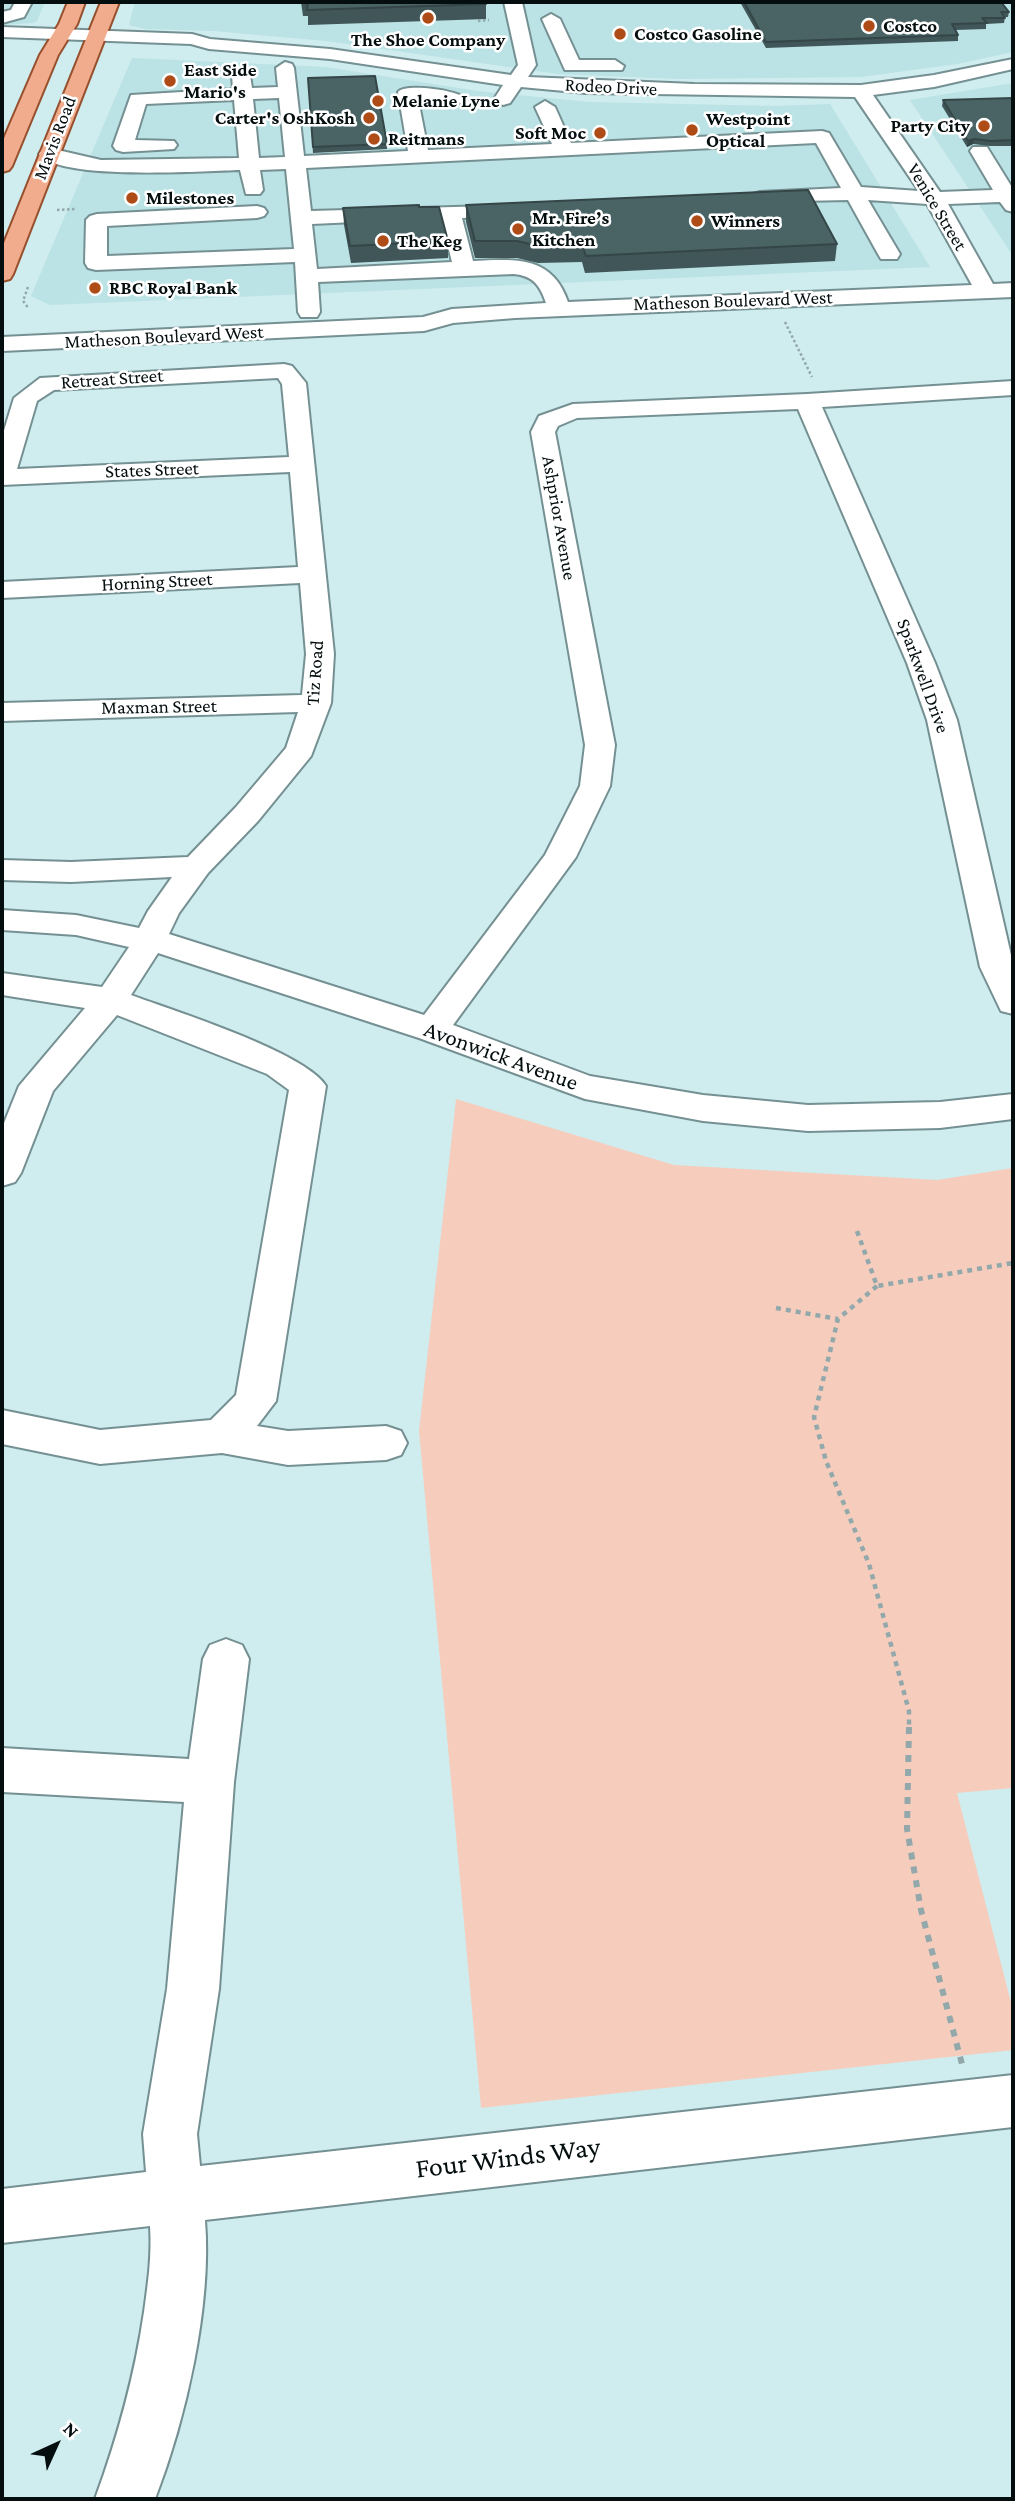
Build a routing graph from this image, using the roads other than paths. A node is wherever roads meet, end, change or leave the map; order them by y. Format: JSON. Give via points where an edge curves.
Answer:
{"nodes":[{"id":1,"x":23,"y":2,"type":"edge"},
{"id":2,"x":76,"y":2,"type":"edge"},
{"id":3,"x":110,"y":2,"type":"edge"},
{"id":4,"x":513,"y":2,"type":"edge"},
{"id":5,"x":2,"y":18,"type":"edge"},
{"id":6,"x":551,"y":19,"type":"dead end"},
{"id":7,"x":2,"y":32,"type":"edge"},
{"id":8,"x":59,"y":39,"type":"junction"},
{"id":9,"x":94,"y":40,"type":"junction"},
{"id":10,"x":284,"y":40,"type":"junction"},
{"id":11,"x":2,"y":42,"type":"edge"},
{"id":12,"x":1013,"y":64,"type":"edge"},
{"id":13,"x":628,"y":65,"type":"dead end"},
{"id":14,"x":513,"y":81,"type":"junction"},
{"id":15,"x":242,"y":84,"type":"junction"},
{"id":16,"x":862,"y":91,"type":"junction"},
{"id":17,"x":288,"y":92,"type":"junction"},
{"id":18,"x":489,"y":102,"type":"junction"},
{"id":19,"x":572,"y":106,"type":"dead end"},
{"id":20,"x":545,"y":107,"type":"junction"},
{"id":21,"x":192,"y":145,"type":"dead end"},
{"id":22,"x":564,"y":149,"type":"junction"},
{"id":23,"x":980,"y":151,"type":"edge"},
{"id":24,"x":49,"y":154,"type":"junction"},
{"id":25,"x":419,"y":156,"type":"junction"},
{"id":26,"x":4,"y":157,"type":"edge"},
{"id":27,"x":245,"y":157,"type":"junction"},
{"id":28,"x":296,"y":162,"type":"junction"},
{"id":29,"x":101,"y":166,"type":"junction"},
{"id":30,"x":37,"y":184,"type":"junction"},
{"id":31,"x":856,"y":193,"type":"junction"},
{"id":32,"x":744,"y":198,"type":"edge"},
{"id":33,"x":933,"y":198,"type":"junction"},
{"id":34,"x":1011,"y":199,"type":"edge"},
{"id":35,"x":535,"y":208,"type":"edge"},
{"id":36,"x":257,"y":212,"type":"junction"},
{"id":37,"x":450,"y":212,"type":"junction"},
{"id":38,"x":205,"y":215,"type":"junction"},
{"id":39,"x":302,"y":218,"type":"junction"},
{"id":40,"x":889,"y":254,"type":"dead end"},
{"id":41,"x":265,"y":266,"type":"junction"},
{"id":42,"x":306,"y":266,"type":"junction"},
{"id":43,"x":464,"y":268,"type":"junction"},
{"id":44,"x":2,"y":274,"type":"edge"},
{"id":45,"x":986,"y":290,"type":"junction"},
{"id":46,"x":1013,"y":290,"type":"edge"},
{"id":47,"x":559,"y":309,"type":"junction"},
{"id":48,"x":309,"y":312,"type":"junction"},
{"id":49,"x":452,"y":316,"type":"junction"},
{"id":50,"x":374,"y":326,"type":"junction"},
{"id":51,"x":2,"y":327,"type":"edge"},
{"id":52,"x":225,"y":335,"type":"junction"},
{"id":53,"x":2,"y":344,"type":"edge"},
{"id":54,"x":286,"y":362,"type":"junction"},
{"id":55,"x":1013,"y":388,"type":"edge"},
{"id":56,"x":815,"y":401,"type":"junction"},
{"id":57,"x":302,"y":464,"type":"junction"},
{"id":58,"x":2,"y":477,"type":"edge"},
{"id":59,"x":312,"y":574,"type":"junction"},
{"id":60,"x":2,"y":590,"type":"edge"},
{"id":61,"x":316,"y":703,"type":"junction"},
{"id":62,"x":2,"y":712,"type":"edge"},
{"id":63,"x":197,"y":866,"type":"junction"},
{"id":64,"x":2,"y":870,"type":"edge"},
{"id":65,"x":2,"y":920,"type":"edge"},
{"id":66,"x":149,"y":942,"type":"junction"},
{"id":67,"x":2,"y":984,"type":"edge"},
{"id":68,"x":111,"y":1000,"type":"junction"},
{"id":69,"x":1013,"y":1003,"type":"edge"},
{"id":70,"x":431,"y":1030,"type":"junction"},
{"id":71,"x":1013,"y":1107,"type":"edge"},
{"id":72,"x":2,"y":1173,"type":"edge"},
{"id":73,"x":2,"y":1427,"type":"edge"},
{"id":74,"x":222,"y":1436,"type":"junction"},
{"id":75,"x":386,"y":1443,"type":"dead end"},
{"id":76,"x":226,"y":1659,"type":"dead end"},
{"id":77,"x":2,"y":1770,"type":"edge"},
{"id":78,"x":210,"y":1782,"type":"junction"},
{"id":79,"x":993,"y":2103,"type":"edge"},
{"id":80,"x":177,"y":2196,"type":"junction"},
{"id":81,"x":2,"y":2216,"type":"edge"},
{"id":82,"x":125,"y":2499,"type":"edge"}],
"edges":[{"from":1,"to":5,"type":"street","via":[[18,13]]},
{"from":2,"to":8,"type":"main road","name":"Mavis Road"},
{"from":3,"to":9,"type":"main road","name":"Mavis Road"},
{"from":4,"to":14,"type":"street","via":[[527,65]]},
{"from":6,"to":13,"type":"street","via":[[572,66]]},
{"from":7,"to":8,"type":"street"},
{"from":8,"to":9,"type":"street","name":"Rodeo Drive"},
{"from":8,"to":11,"type":"street"},
{"from":8,"to":26,"type":"main road","name":"Mavis Road"},
{"from":9,"to":10,"type":"street","name":"Rodeo Drive","via":[[188,46]]},
{"from":9,"to":24,"type":"main road","name":"Mavis Road"},
{"from":10,"to":14,"type":"street","name":"Rodeo Drive"},
{"from":10,"to":17,"type":"street"},
{"from":12,"to":16,"type":"street","name":"Rodeo Drive"},
{"from":14,"to":16,"type":"street","name":"Rodeo Drive","via":[[627,88]]},
{"from":14,"to":18,"type":"street"},
{"from":15,"to":17,"type":"street"},
{"from":15,"to":21,"type":"street","via":[[138,99],[123,146]]},
{"from":15,"to":27,"type":"street","via":[[247,110]]},
{"from":16,"to":33,"type":"street","name":"Venice Street"},
{"from":17,"to":28,"type":"street"},
{"from":18,"to":20,"type":"street"},
{"from":18,"to":25,"type":"street","via":[[407,92]]},
{"from":19,"to":20,"type":"street"},
{"from":20,"to":22,"type":"street"},
{"from":22,"to":25,"type":"street"},
{"from":22,"to":31,"type":"street","via":[[822,137]]},
{"from":23,"to":34,"type":"street"},
{"from":24,"to":29,"type":"street"},
{"from":24,"to":30,"type":"main road","name":"Mavis Road"},
{"from":25,"to":28,"type":"street"},
{"from":27,"to":28,"type":"street"},
{"from":27,"to":29,"type":"street"},
{"from":27,"to":36,"type":"street"},
{"from":27,"to":38,"type":"street","via":[[204,175]]},
{"from":28,"to":39,"type":"street"},
{"from":29,"to":30,"type":"street"},
{"from":30,"to":44,"type":"main road","name":"Mavis Road"},
{"from":31,"to":32,"type":"street"},
{"from":31,"to":33,"type":"street"},
{"from":31,"to":40,"type":"street"},
{"from":33,"to":34,"type":"street"},
{"from":33,"to":45,"type":"street","name":"Venice Street"},
{"from":35,"to":37,"type":"street"},
{"from":36,"to":38,"type":"street"},
{"from":36,"to":41,"type":"street"},
{"from":37,"to":39,"type":"street"},
{"from":37,"to":43,"type":"street"},
{"from":38,"to":41,"type":"street","via":[[97,220],[96,263]]},
{"from":39,"to":42,"type":"street"},
{"from":41,"to":42,"type":"street"},
{"from":42,"to":43,"type":"street"},
{"from":42,"to":48,"type":"street"},
{"from":43,"to":47,"type":"street","via":[[524,269],[542,275]]},
{"from":45,"to":46,"type":"street","name":"Matheson Boulevard West"},
{"from":45,"to":47,"type":"street","name":"Matheson Boulevard West"},
{"from":47,"to":49,"type":"street","name":"Matheson Boulevard West"},
{"from":48,"to":49,"type":"street","name":"Matheson Boulevard West","via":[[408,308]]},
{"from":48,"to":51,"type":"street","name":"Matheson Boulevard West"},
{"from":49,"to":50,"type":"street","name":"Matheson Boulevard West","via":[[424,324]]},
{"from":50,"to":52,"type":"street","name":"Matheson Boulevard West"},
{"from":50,"to":54,"type":"street","via":[[314,339]]},
{"from":52,"to":53,"type":"street","name":"Matheson Boulevard West"},
{"from":52,"to":54,"type":"street","via":[[270,341]]},
{"from":54,"to":57,"type":"street","name":"Tiz Road","via":[[294,383]]},
{"from":54,"to":58,"type":"street","name":"Retreat Street","via":[[48,383],[26,398]]},
{"from":55,"to":56,"type":"street","name":"Ashprior Avenue"},
{"from":56,"to":69,"type":"street","name":"Sparkwell Drive","via":[[942,720],[997,967]]},
{"from":56,"to":70,"type":"street","name":"Ashprior Avenue","via":[[573,411],[548,421],[543,432],[600,745],[595,786],[560,858]]},
{"from":57,"to":58,"type":"street","name":"States Street"},
{"from":57,"to":59,"type":"street","name":"Tiz Road"},
{"from":59,"to":60,"type":"street","name":"Horning Street"},
{"from":59,"to":61,"type":"street","name":"Tiz Road","via":[[320,654]]},
{"from":61,"to":62,"type":"street","name":"Maxman Street"},
{"from":61,"to":63,"type":"street","name":"Tiz Road","via":[[300,750]]},
{"from":63,"to":64,"type":"street"},
{"from":63,"to":66,"type":"street","name":"Tiz Road","via":[[164,911]]},
{"from":65,"to":66,"type":"street","name":"Avonwick Avenue","via":[[76,925]]},
{"from":66,"to":68,"type":"street","name":"Tiz Road"},
{"from":66,"to":70,"type":"street","name":"Avonwick Avenue"},
{"from":67,"to":68,"type":"street"},
{"from":68,"to":72,"type":"street","name":"Tiz Road","via":[[37,1086]]},
{"from":68,"to":74,"type":"street","via":[[279,1065],[308,1086],[255,1401]]},
{"from":70,"to":71,"type":"street","name":"Avonwick Avenue","via":[[585,1087],[703,1108],[808,1118],[940,1115]]},
{"from":73,"to":74,"type":"street","via":[[100,1447]]},
{"from":74,"to":75,"type":"street","via":[[288,1448]]},
{"from":76,"to":78,"type":"street"},
{"from":77,"to":78,"type":"street"},
{"from":78,"to":80,"type":"street","via":[[193,1989],[170,2134]]},
{"from":79,"to":80,"type":"street","name":"Four Winds Way"},
{"from":80,"to":81,"type":"street","name":"Four Winds Way"},
{"from":80,"to":82,"type":"street","via":[[180,2255],[163,2375]]}]}
